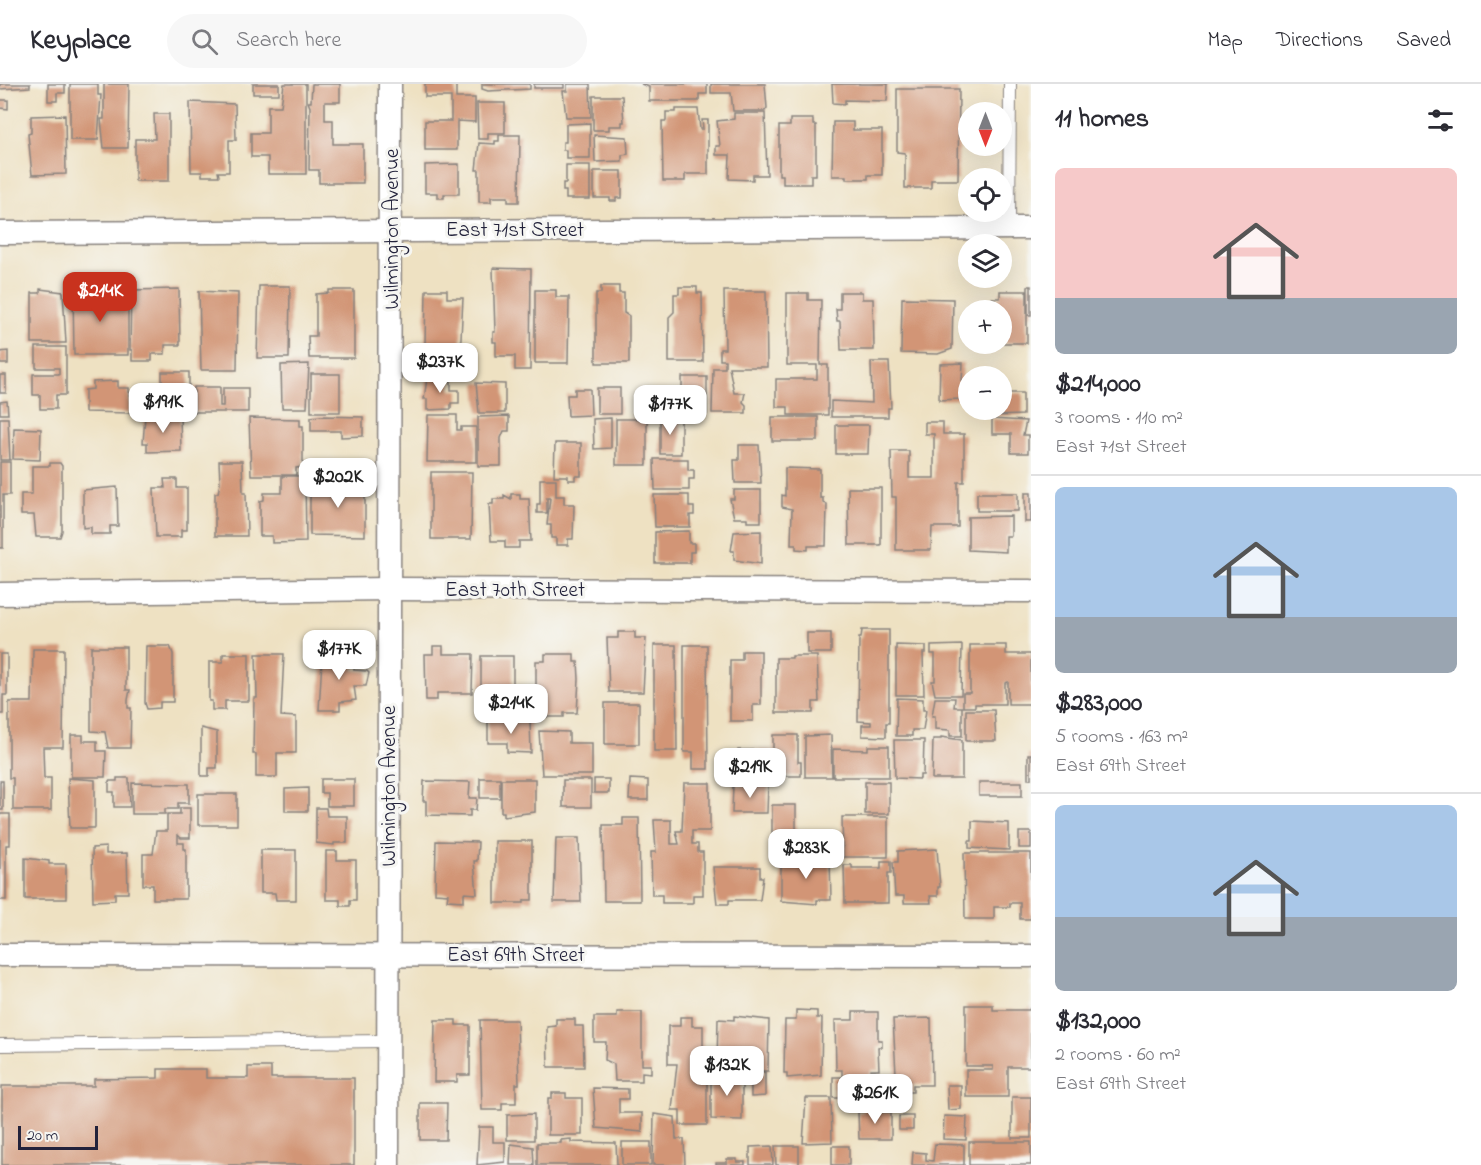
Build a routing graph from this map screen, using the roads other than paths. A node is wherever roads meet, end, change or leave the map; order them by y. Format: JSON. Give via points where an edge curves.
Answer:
{"nodes":[{"id":1,"x":390,"y":84,"type":"edge"},
{"id":2,"x":1010,"y":84,"type":"edge"},
{"id":3,"x":1020,"y":228,"type":"edge"},
{"id":4,"x":391,"y":230,"type":"junction"},
{"id":5,"x":0,"y":233,"type":"edge"},
{"id":6,"x":389,"y":589,"type":"junction"},
{"id":7,"x":1031,"y":591,"type":"edge"},
{"id":8,"x":0,"y":594,"type":"edge"},
{"id":9,"x":388,"y":954,"type":"junction"},
{"id":10,"x":0,"y":955,"type":"edge"},
{"id":11,"x":1031,"y":956,"type":"edge"},
{"id":12,"x":388,"y":1041,"type":"junction"},
{"id":13,"x":0,"y":1046,"type":"edge"},
{"id":14,"x":388,"y":1165,"type":"edge"}],
"edges":[{"from":1,"to":4,"type":"street","name":"Wilmington Avenue"},
{"from":2,"to":3,"type":"lane"},
{"from":3,"to":4,"type":"street","name":"East 71st Street"},
{"from":4,"to":5,"type":"street","name":"East 71st Street"},
{"from":4,"to":6,"type":"street","name":"Wilmington Avenue"},
{"from":6,"to":7,"type":"street","name":"East 70th Street"},
{"from":6,"to":8,"type":"street","name":"East 70th Street"},
{"from":6,"to":9,"type":"street","name":"Wilmington Avenue"},
{"from":9,"to":10,"type":"street","name":"East 69th Street"},
{"from":9,"to":11,"type":"street","name":"East 69th Street"},
{"from":9,"to":12,"type":"street","name":"Wilmington Avenue"},
{"from":12,"to":13,"type":"lane"},
{"from":12,"to":14,"type":"street","name":"Wilmington Avenue"}]}
